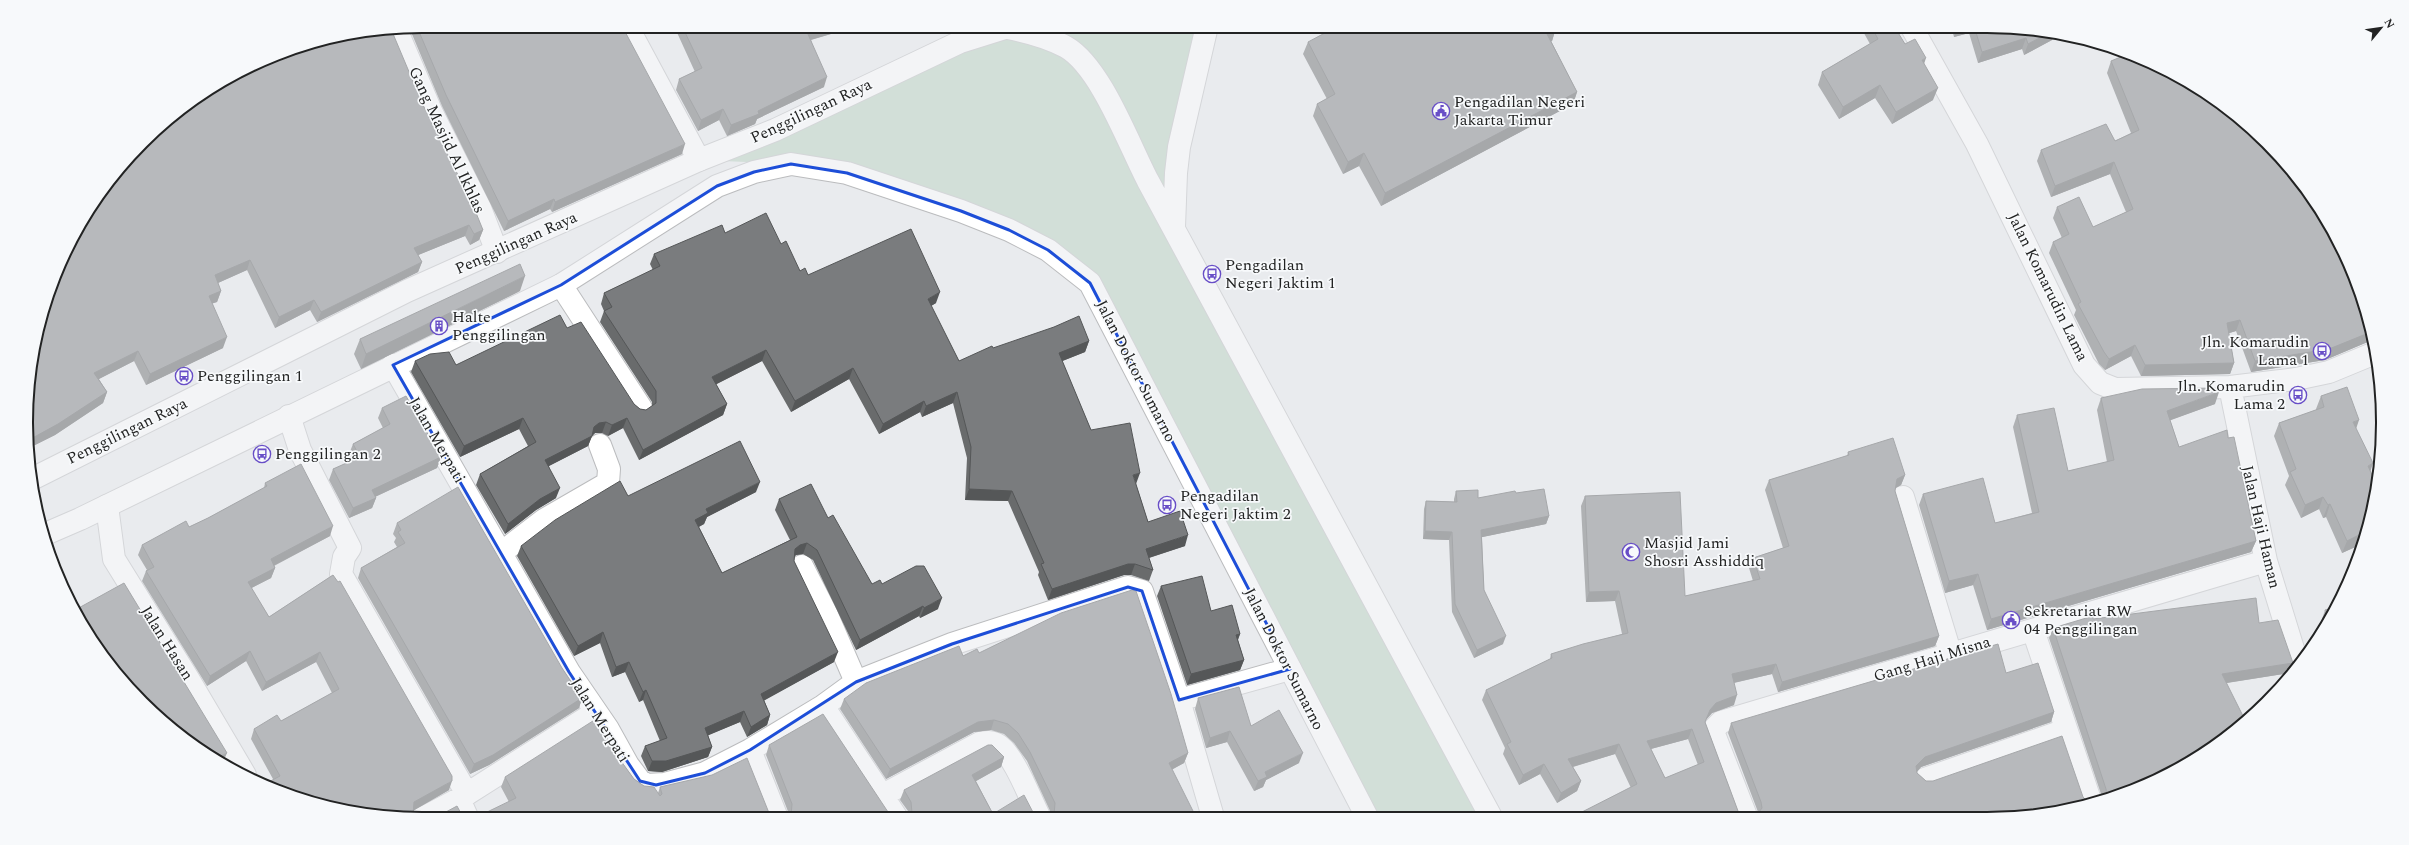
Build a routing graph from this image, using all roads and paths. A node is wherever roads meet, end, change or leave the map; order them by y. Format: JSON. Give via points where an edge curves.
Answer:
{"nodes":[{"id":1,"x":631,"y":33,"type":"edge"},
{"id":2,"x":990,"y":33,"type":"edge"},
{"id":3,"x":1033,"y":33,"type":"edge"},
{"id":4,"x":1205,"y":33,"type":"edge"},
{"id":5,"x":1915,"y":33,"type":"edge"},
{"id":6,"x":398,"y":34,"type":"edge"},
{"id":7,"x":699,"y":160,"type":"junction"},
{"id":8,"x":1174,"y":230,"type":"junction"},
{"id":9,"x":497,"y":252,"type":"junction"},
{"id":10,"x":561,"y":285,"type":"junction"},
{"id":11,"x":2370,"y":355,"type":"edge"},
{"id":12,"x":393,"y":365,"type":"junction"},
{"id":13,"x":2230,"y":387,"type":"junction"},
{"id":14,"x":641,"y":408,"type":"edge"},
{"id":15,"x":289,"y":416,"type":"junction"},
{"id":16,"x":600,"y":445,"type":"dead end"},
{"id":17,"x":38,"y":474,"type":"edge"},
{"id":18,"x":1903,"y":497,"type":"dead end"},
{"id":19,"x":107,"y":506,"type":"junction"},
{"id":20,"x":80,"y":519,"type":"junction"},
{"id":21,"x":49,"y":532,"type":"edge"},
{"id":22,"x":51,"y":537,"type":"edge"},
{"id":23,"x":501,"y":553,"type":"junction"},
{"id":24,"x":2266,"y":561,"type":"junction"},
{"id":25,"x":802,"y":566,"type":"dead end"},
{"id":26,"x":2033,"y":630,"type":"junction"},
{"id":27,"x":1950,"y":652,"type":"junction"},
{"id":28,"x":2296,"y":660,"type":"edge"},
{"id":29,"x":1290,"y":669,"type":"junction"},
{"id":30,"x":856,"y":682,"type":"junction"},
{"id":31,"x":1179,"y":700,"type":"junction"},
{"id":32,"x":823,"y":706,"type":"junction"},
{"id":33,"x":596,"y":712,"type":"junction"},
{"id":34,"x":2066,"y":730,"type":"junction"},
{"id":35,"x":750,"y":750,"type":"junction"},
{"id":36,"x":240,"y":767,"type":"edge"},
{"id":37,"x":1924,"y":779,"type":"edge"},
{"id":38,"x":883,"y":795,"type":"junction"},
{"id":39,"x":463,"y":796,"type":"junction"},
{"id":40,"x":2089,"y":798,"type":"edge"},
{"id":41,"x":434,"y":812,"type":"edge"},
{"id":42,"x":466,"y":812,"type":"edge"},
{"id":43,"x":774,"y":812,"type":"edge"},
{"id":44,"x":893,"y":812,"type":"edge"},
{"id":45,"x":1037,"y":812,"type":"edge"},
{"id":46,"x":1212,"y":812,"type":"edge"},
{"id":47,"x":1364,"y":812,"type":"edge"},
{"id":48,"x":1488,"y":812,"type":"edge"},
{"id":49,"x":1744,"y":812,"type":"edge"}],
"edges":[{"from":1,"to":7,"type":"street"},
{"from":2,"to":7,"type":"street","name":"Penggilingan Raya","via":[[960,42],[775,130]]},
{"from":3,"to":8,"type":"street","via":[[1067,48],[1086,65],[1107,96],[1134,155]]},
{"from":4,"to":8,"type":"street","via":[[1179,147]]},
{"from":5,"to":13,"type":"street","name":"Jalan Komarudin Lama","via":[[1977,144],[2084,365],[2096,379],[2115,389]]},
{"from":6,"to":9,"type":"street","name":"Gang Masjid Al Ikhlas","via":[[431,111],[480,208]]},
{"from":7,"to":9,"type":"street","name":"Penggilingan Raya"},
{"from":8,"to":48,"type":"street"},
{"from":9,"to":17,"type":"street","name":"Penggilingan Raya","via":[[407,291]]},
{"from":10,"to":12,"type":"street"},
{"from":10,"to":14,"type":"street"},
{"from":10,"to":29,"type":"street","name":"Jalan Doktor Sumarno","via":[[717,186],[754,172],[791,164],[847,173],[961,211],[1009,230],[1048,250],[1090,283]]},
{"from":11,"to":13,"type":"street","name":"Jalan Komarudin Lama","via":[[2329,372]]},
{"from":12,"to":15,"type":"street"},
{"from":12,"to":23,"type":"street","name":"Jalan Merpati"},
{"from":13,"to":24,"type":"street","name":"Jalan Haji Haman"},
{"from":15,"to":19,"type":"street"},
{"from":15,"to":39,"type":"street","via":[[300,450],[350,548],[344,557],[341,574]]},
{"from":16,"to":23,"type":"street","via":[[609,469],[608,483],[544,520]]},
{"from":18,"to":27,"type":"street"},
{"from":19,"to":20,"type":"street"},
{"from":19,"to":36,"type":"street","name":"Jalan Hasan","via":[[114,559]]},
{"from":20,"to":21,"type":"street"},
{"from":20,"to":22,"type":"street"},
{"from":23,"to":33,"type":"street","name":"Jalan Merpati","via":[[569,672]]},
{"from":24,"to":26,"type":"street","name":"Gang Haji Misna"},
{"from":24,"to":28,"type":"street","name":"Jalan Haji Haman"},
{"from":25,"to":30,"type":"street"},
{"from":26,"to":27,"type":"street","name":"Gang Haji Misna"},
{"from":26,"to":34,"type":"street"},
{"from":27,"to":49,"type":"street","name":"Gang Haji Misna","via":[[1717,724],[1714,734]]},
{"from":29,"to":31,"type":"street"},
{"from":29,"to":47,"type":"street","name":"Jalan Doktor Sumarno"},
{"from":30,"to":31,"type":"street","name":"Jalan Merpati","via":[[952,644],[1128,587],[1142,591]]},
{"from":30,"to":32,"type":"street","name":"Jalan Merpati"},
{"from":31,"to":46,"type":"street"},
{"from":32,"to":35,"type":"street","name":"Jalan Merpati"},
{"from":32,"to":38,"type":"street"},
{"from":33,"to":35,"type":"street","name":"Jalan Merpati","via":[[628,765],[646,785],[705,773]]},
{"from":33,"to":39,"type":"street"},
{"from":34,"to":37,"type":"street"},
{"from":34,"to":40,"type":"street"},
{"from":35,"to":43,"type":"street"},
{"from":38,"to":44,"type":"street"},
{"from":38,"to":45,"type":"street","via":[[980,743],[991,742],[999,745],[1012,762]]},
{"from":39,"to":41,"type":"street"},
{"from":39,"to":42,"type":"street"}]}
